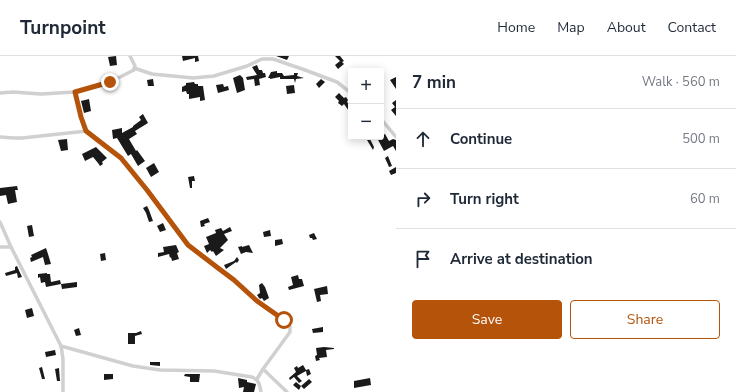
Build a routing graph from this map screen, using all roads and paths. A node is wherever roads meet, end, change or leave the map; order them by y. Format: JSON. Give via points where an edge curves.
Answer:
{"nodes":[{"id":1,"x":130,"y":56,"type":"edge"},
{"id":2,"x":134,"y":68,"type":"junction"},
{"id":3,"x":348,"y":91,"type":"edge"},
{"id":4,"x":75,"y":92,"type":"junction"},
{"id":5,"x":0,"y":93,"type":"edge"},
{"id":6,"x":384,"y":123,"type":"edge"},
{"id":7,"x":86,"y":131,"type":"junction"},
{"id":8,"x":0,"y":136,"type":"edge"},
{"id":9,"x":396,"y":137,"type":"edge"},
{"id":10,"x":0,"y":222,"type":"edge"},
{"id":11,"x":0,"y":247,"type":"edge"},
{"id":12,"x":11,"y":247,"type":"junction"},
{"id":13,"x":61,"y":346,"type":"junction"},
{"id":14,"x":263,"y":369,"type":"junction"},
{"id":15,"x":257,"y":379,"type":"junction"},
{"id":16,"x":63,"y":392,"type":"edge"},
{"id":17,"x":262,"y":392,"type":"edge"},
{"id":18,"x":287,"y":392,"type":"edge"}],
"edges":[{"from":1,"to":2,"type":"street"},
{"from":2,"to":3,"type":"street","via":[[152,74],[193,78],[214,76],[262,59],[273,59],[337,82]]},
{"from":2,"to":4,"type":"street","via":[[110,82]]},
{"from":4,"to":5,"type":"street"},
{"from":4,"to":7,"type":"street"},
{"from":6,"to":9,"type":"street"},
{"from":7,"to":8,"type":"street","via":[[22,138]]},
{"from":7,"to":14,"type":"street","via":[[121,158],[188,245],[290,326],[290,332]]},
{"from":10,"to":12,"type":"street"},
{"from":11,"to":12,"type":"street"},
{"from":12,"to":13,"type":"street"},
{"from":13,"to":15,"type":"street","via":[[132,366],[160,370],[214,371]]},
{"from":13,"to":16,"type":"street"},
{"from":14,"to":15,"type":"street"},
{"from":14,"to":18,"type":"street"},
{"from":15,"to":17,"type":"street"}]}
